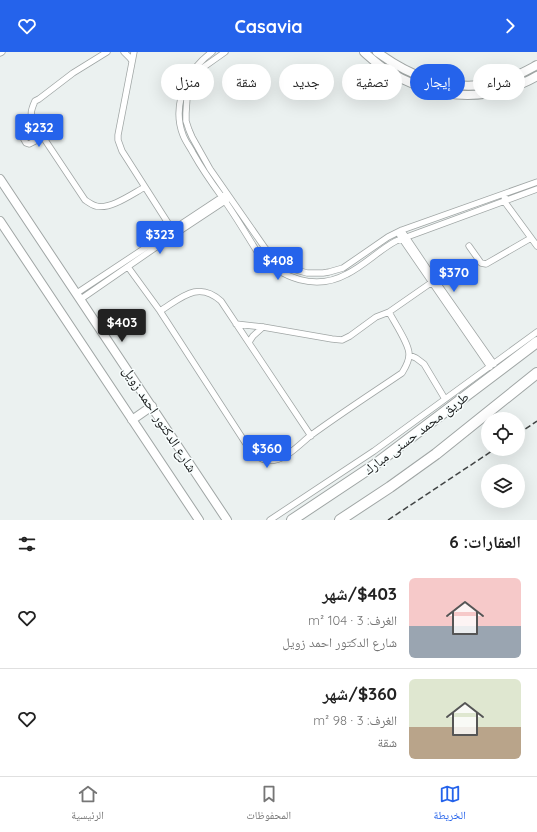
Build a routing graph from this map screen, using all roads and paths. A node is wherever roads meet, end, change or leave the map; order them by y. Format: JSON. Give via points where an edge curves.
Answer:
{"nodes":[{"id":1,"x":106,"y":52,"type":"edge"},
{"id":2,"x":124,"y":52,"type":"edge"},
{"id":3,"x":134,"y":52,"type":"edge"},
{"id":4,"x":212,"y":52,"type":"edge"},
{"id":5,"x":225,"y":52,"type":"edge"},
{"id":6,"x":364,"y":52,"type":"edge"},
{"id":7,"x":377,"y":52,"type":"edge"},
{"id":8,"x":132,"y":61,"type":"junction"},
{"id":9,"x":537,"y":65,"type":"edge"},
{"id":10,"x":537,"y":76,"type":"edge"},
{"id":11,"x":22,"y":136,"type":"dead end"},
{"id":12,"x":43,"y":137,"type":"junction"},
{"id":13,"x":0,"y":179,"type":"edge"},
{"id":14,"x":537,"y":182,"type":"edge"},
{"id":15,"x":145,"y":187,"type":"junction"},
{"id":16,"x":537,"y":189,"type":"edge"},
{"id":17,"x":505,"y":194,"type":"junction"},
{"id":18,"x":226,"y":197,"type":"junction"},
{"id":19,"x":504,"y":201,"type":"junction"},
{"id":20,"x":0,"y":221,"type":"edge"},
{"id":21,"x":400,"y":231,"type":"junction"},
{"id":22,"x":174,"y":232,"type":"junction"},
{"id":23,"x":404,"y":238,"type":"junction"},
{"id":24,"x":531,"y":238,"type":"junction"},
{"id":25,"x":469,"y":246,"type":"dead end"},
{"id":26,"x":537,"y":246,"type":"edge"},
{"id":27,"x":128,"y":266,"type":"junction"},
{"id":28,"x":433,"y":281,"type":"junction"},
{"id":29,"x":79,"y":296,"type":"junction"},
{"id":30,"x":160,"y":311,"type":"junction"},
{"id":31,"x":389,"y":312,"type":"junction"},
{"id":32,"x":236,"y":324,"type":"junction"},
{"id":33,"x":263,"y":328,"type":"junction"},
{"id":34,"x":537,"y":332,"type":"edge"},
{"id":35,"x":249,"y":342,"type":"junction"},
{"id":36,"x":537,"y":342,"type":"edge"},
{"id":37,"x":410,"y":355,"type":"junction"},
{"id":38,"x":492,"y":366,"type":"junction"},
{"id":39,"x":537,"y":373,"type":"edge"},
{"id":40,"x":445,"y":400,"type":"junction"},
{"id":41,"x":152,"y":406,"type":"junction"},
{"id":42,"x":132,"y":420,"type":"junction"},
{"id":43,"x":311,"y":436,"type":"junction"},
{"id":44,"x":200,"y":520,"type":"edge"},
{"id":45,"x":227,"y":520,"type":"edge"},
{"id":46,"x":270,"y":520,"type":"edge"},
{"id":47,"x":292,"y":520,"type":"edge"},
{"id":48,"x":340,"y":520,"type":"edge"}],
"edges":[{"from":1,"to":12,"type":"street","via":[[35,101],[31,118]]},
{"from":2,"to":8,"type":"street"},
{"from":3,"to":8,"type":"street"},
{"from":4,"to":18,"type":"street","via":[[190,74],[179,102],[179,116],[183,134],[203,171]]},
{"from":5,"to":18,"type":"street","via":[[201,70],[195,78],[187,98],[186,121],[192,137]]},
{"from":6,"to":10,"type":"street","via":[[398,77],[433,91],[451,94],[487,94],[521,84]]},
{"from":7,"to":9,"type":"street","via":[[417,76],[459,86],[498,82],[518,76]]},
{"from":8,"to":15,"type":"street","via":[[118,140],[122,151]]},
{"from":11,"to":12,"type":"street","via":[[29,144]]},
{"from":12,"to":15,"type":"street","via":[[85,200],[94,206],[110,206]]},
{"from":13,"to":29,"type":"street","name":"شارع الدكتور احمد زويل"},
{"from":14,"to":17,"type":"street"},
{"from":15,"to":22,"type":"street"},
{"from":16,"to":19,"type":"street"},
{"from":17,"to":19,"type":"street"},
{"from":17,"to":21,"type":"street"},
{"from":18,"to":21,"type":"street","via":[[272,257],[299,272],[323,273],[343,268]]},
{"from":18,"to":22,"type":"street"},
{"from":18,"to":23,"type":"street","via":[[258,253],[273,267],[300,280],[336,279],[348,274],[391,243]]},
{"from":19,"to":23,"type":"street"},
{"from":19,"to":24,"type":"street"},
{"from":20,"to":42,"type":"street","name":"شارع الدكتور احمد زويل"},
{"from":21,"to":23,"type":"street"},
{"from":22,"to":27,"type":"street"},
{"from":22,"to":29,"type":"street"},
{"from":23,"to":28,"type":"street"},
{"from":24,"to":25,"type":"street","via":[[486,264],[481,263]]},
{"from":24,"to":26,"type":"street"},
{"from":27,"to":29,"type":"street"},
{"from":27,"to":30,"type":"street"},
{"from":28,"to":31,"type":"street"},
{"from":28,"to":38,"type":"street"},
{"from":29,"to":41,"type":"street","name":"شارع الدكتور احمد زويل"},
{"from":30,"to":32,"type":"street","via":[[193,292],[208,292],[221,301]]},
{"from":30,"to":43,"type":"street","via":[[252,453],[266,461],[274,461]]},
{"from":31,"to":33,"type":"street","via":[[376,317],[342,340]]},
{"from":31,"to":37,"type":"street"},
{"from":32,"to":33,"type":"street"},
{"from":32,"to":35,"type":"street"},
{"from":33,"to":35,"type":"street"},
{"from":34,"to":38,"type":"street"},
{"from":35,"to":43,"type":"street"},
{"from":36,"to":47,"type":"highway","name":"طريق محمد حسنى مبارك","via":[[379,462]]},
{"from":37,"to":40,"type":"street","via":[[424,364]]},
{"from":37,"to":43,"type":"street","via":[[402,373]]},
{"from":38,"to":40,"type":"street"},
{"from":39,"to":48,"type":"highway","name":"طريق محمد حسنى مبارك","via":[[436,454]]},
{"from":40,"to":46,"type":"street"},
{"from":41,"to":42,"type":"street"},
{"from":41,"to":45,"type":"street","name":"شارع الدكتور احمد زويل"},
{"from":42,"to":44,"type":"street","name":"شارع الدكتور احمد زويل"}]}
